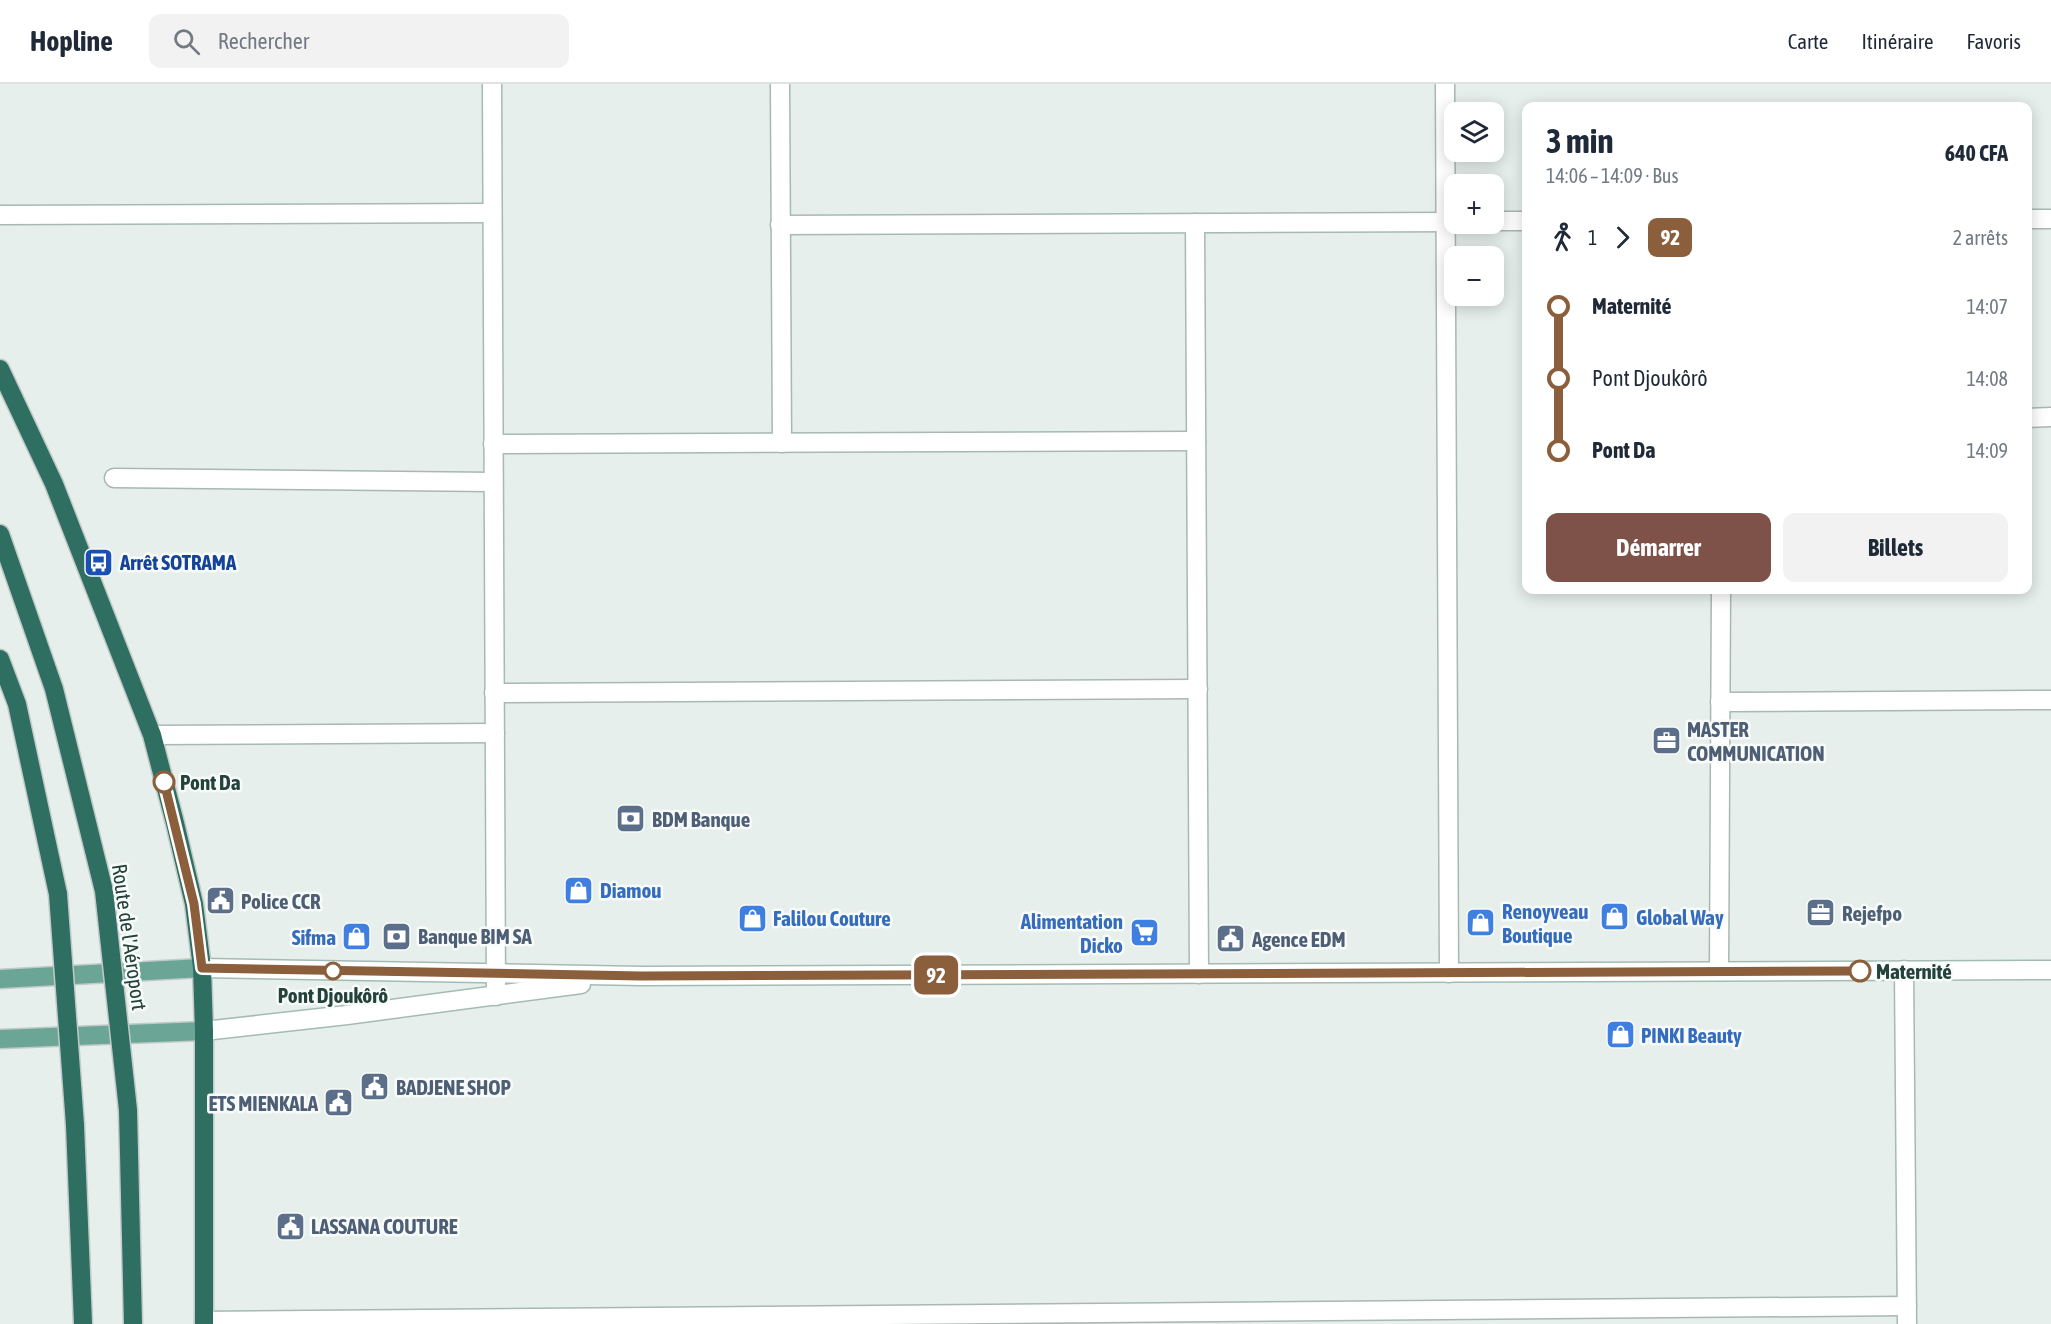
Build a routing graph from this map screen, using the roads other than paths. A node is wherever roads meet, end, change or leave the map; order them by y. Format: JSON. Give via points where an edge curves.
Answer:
{"nodes":[{"id":1,"x":492,"y":84,"type":"edge"},
{"id":2,"x":780,"y":84,"type":"edge"},
{"id":3,"x":1445,"y":84,"type":"edge"},
{"id":4,"x":1448,"y":174,"type":"edge"},
{"id":5,"x":492,"y":213,"type":"junction"},
{"id":6,"x":0,"y":216,"type":"edge"},
{"id":7,"x":2032,"y":219,"type":"edge"},
{"id":8,"x":2051,"y":219,"type":"edge"},
{"id":9,"x":1504,"y":221,"type":"edge"},
{"id":10,"x":1522,"y":221,"type":"edge"},
{"id":11,"x":1444,"y":222,"type":"edge"},
{"id":12,"x":1195,"y":223,"type":"junction"},
{"id":13,"x":780,"y":225,"type":"junction"},
{"id":14,"x":1450,"y":234,"type":"edge"},
{"id":15,"x":0,"y":369,"type":"edge"},
{"id":16,"x":2051,"y":417,"type":"edge"},
{"id":17,"x":2032,"y":418,"type":"edge"},
{"id":18,"x":1196,"y":441,"type":"junction"},
{"id":19,"x":782,"y":443,"type":"junction"},
{"id":20,"x":493,"y":444,"type":"junction"},
{"id":21,"x":114,"y":478,"type":"dead end"},
{"id":22,"x":493,"y":482,"type":"junction"},
{"id":23,"x":0,"y":534,"type":"edge"},
{"id":24,"x":1721,"y":594,"type":"edge"},
{"id":25,"x":0,"y":659,"type":"edge"},
{"id":26,"x":1198,"y":689,"type":"junction"},
{"id":27,"x":494,"y":693,"type":"junction"},
{"id":28,"x":2051,"y":700,"type":"edge"},
{"id":29,"x":1720,"y":702,"type":"junction"},
{"id":30,"x":495,"y":733,"type":"junction"},
{"id":31,"x":152,"y":735,"type":"junction"},
{"id":32,"x":202,"y":968,"type":"junction"},
{"id":33,"x":1904,"y":970,"type":"junction"},
{"id":34,"x":2051,"y":970,"type":"edge"},
{"id":35,"x":1719,"y":971,"type":"junction"},
{"id":36,"x":1449,"y":973,"type":"junction"},
{"id":37,"x":496,"y":974,"type":"junction"},
{"id":38,"x":1199,"y":974,"type":"junction"},
{"id":39,"x":641,"y":976,"type":"junction"},
{"id":40,"x":0,"y":979,"type":"edge"},
{"id":41,"x":496,"y":996,"type":"junction"},
{"id":42,"x":204,"y":1031,"type":"junction"},
{"id":43,"x":0,"y":1039,"type":"edge"},
{"id":44,"x":1907,"y":1315,"type":"edge"},
{"id":45,"x":1467,"y":1317,"type":"edge"},
{"id":46,"x":1252,"y":1318,"type":"edge"},
{"id":47,"x":1040,"y":1319,"type":"edge"},
{"id":48,"x":835,"y":1320,"type":"edge"},
{"id":49,"x":636,"y":1321,"type":"edge"},
{"id":50,"x":419,"y":1322,"type":"edge"},
{"id":51,"x":204,"y":1323,"type":"edge"},
{"id":52,"x":83,"y":1324,"type":"edge"},
{"id":53,"x":133,"y":1324,"type":"edge"}],
"edges":[{"from":1,"to":5,"type":"street"},
{"from":2,"to":13,"type":"street"},
{"from":3,"to":4,"type":"street"},
{"from":5,"to":6,"type":"street"},
{"from":5,"to":20,"type":"street"},
{"from":7,"to":8,"type":"street"},
{"from":9,"to":10,"type":"street"},
{"from":11,"to":12,"type":"street"},
{"from":12,"to":13,"type":"street"},
{"from":12,"to":18,"type":"street"},
{"from":13,"to":19,"type":"street"},
{"from":14,"to":36,"type":"street"},
{"from":15,"to":31,"type":"highway","via":[[54,484]]},
{"from":16,"to":17,"type":"street"},
{"from":18,"to":19,"type":"street"},
{"from":18,"to":26,"type":"street"},
{"from":19,"to":20,"type":"street"},
{"from":20,"to":22,"type":"street"},
{"from":21,"to":22,"type":"street"},
{"from":22,"to":27,"type":"street"},
{"from":23,"to":53,"type":"highway","name":"Route de l'Aéroport","bridge":true,"via":[[54,689],[104,891],[128,1110]]},
{"from":24,"to":29,"type":"street"},
{"from":25,"to":52,"type":"highway","bridge":true,"via":[[17,704],[58,894],[75,1125]]},
{"from":26,"to":27,"type":"street"},
{"from":26,"to":38,"type":"street"},
{"from":27,"to":30,"type":"street"},
{"from":28,"to":29,"type":"street"},
{"from":29,"to":35,"type":"street"},
{"from":30,"to":31,"type":"street"},
{"from":30,"to":37,"type":"street"},
{"from":31,"to":32,"type":"highway","via":[[194,904]]},
{"from":32,"to":37,"type":"street"},
{"from":32,"to":40,"type":"main road"},
{"from":32,"to":42,"type":"highway"},
{"from":33,"to":34,"type":"street"},
{"from":33,"to":35,"type":"street"},
{"from":33,"to":44,"type":"street"},
{"from":35,"to":36,"type":"street"},
{"from":36,"to":38,"type":"street"},
{"from":37,"to":39,"type":"street"},
{"from":37,"to":41,"type":"street"},
{"from":38,"to":39,"type":"street"},
{"from":39,"to":41,"type":"street"},
{"from":41,"to":42,"type":"street"},
{"from":42,"to":43,"type":"main road"},
{"from":42,"to":51,"type":"highway"},
{"from":44,"to":45,"type":"street"},
{"from":45,"to":46,"type":"street"},
{"from":46,"to":47,"type":"street"},
{"from":47,"to":48,"type":"street"},
{"from":48,"to":49,"type":"street"},
{"from":49,"to":50,"type":"street"},
{"from":50,"to":51,"type":"street"}]}
